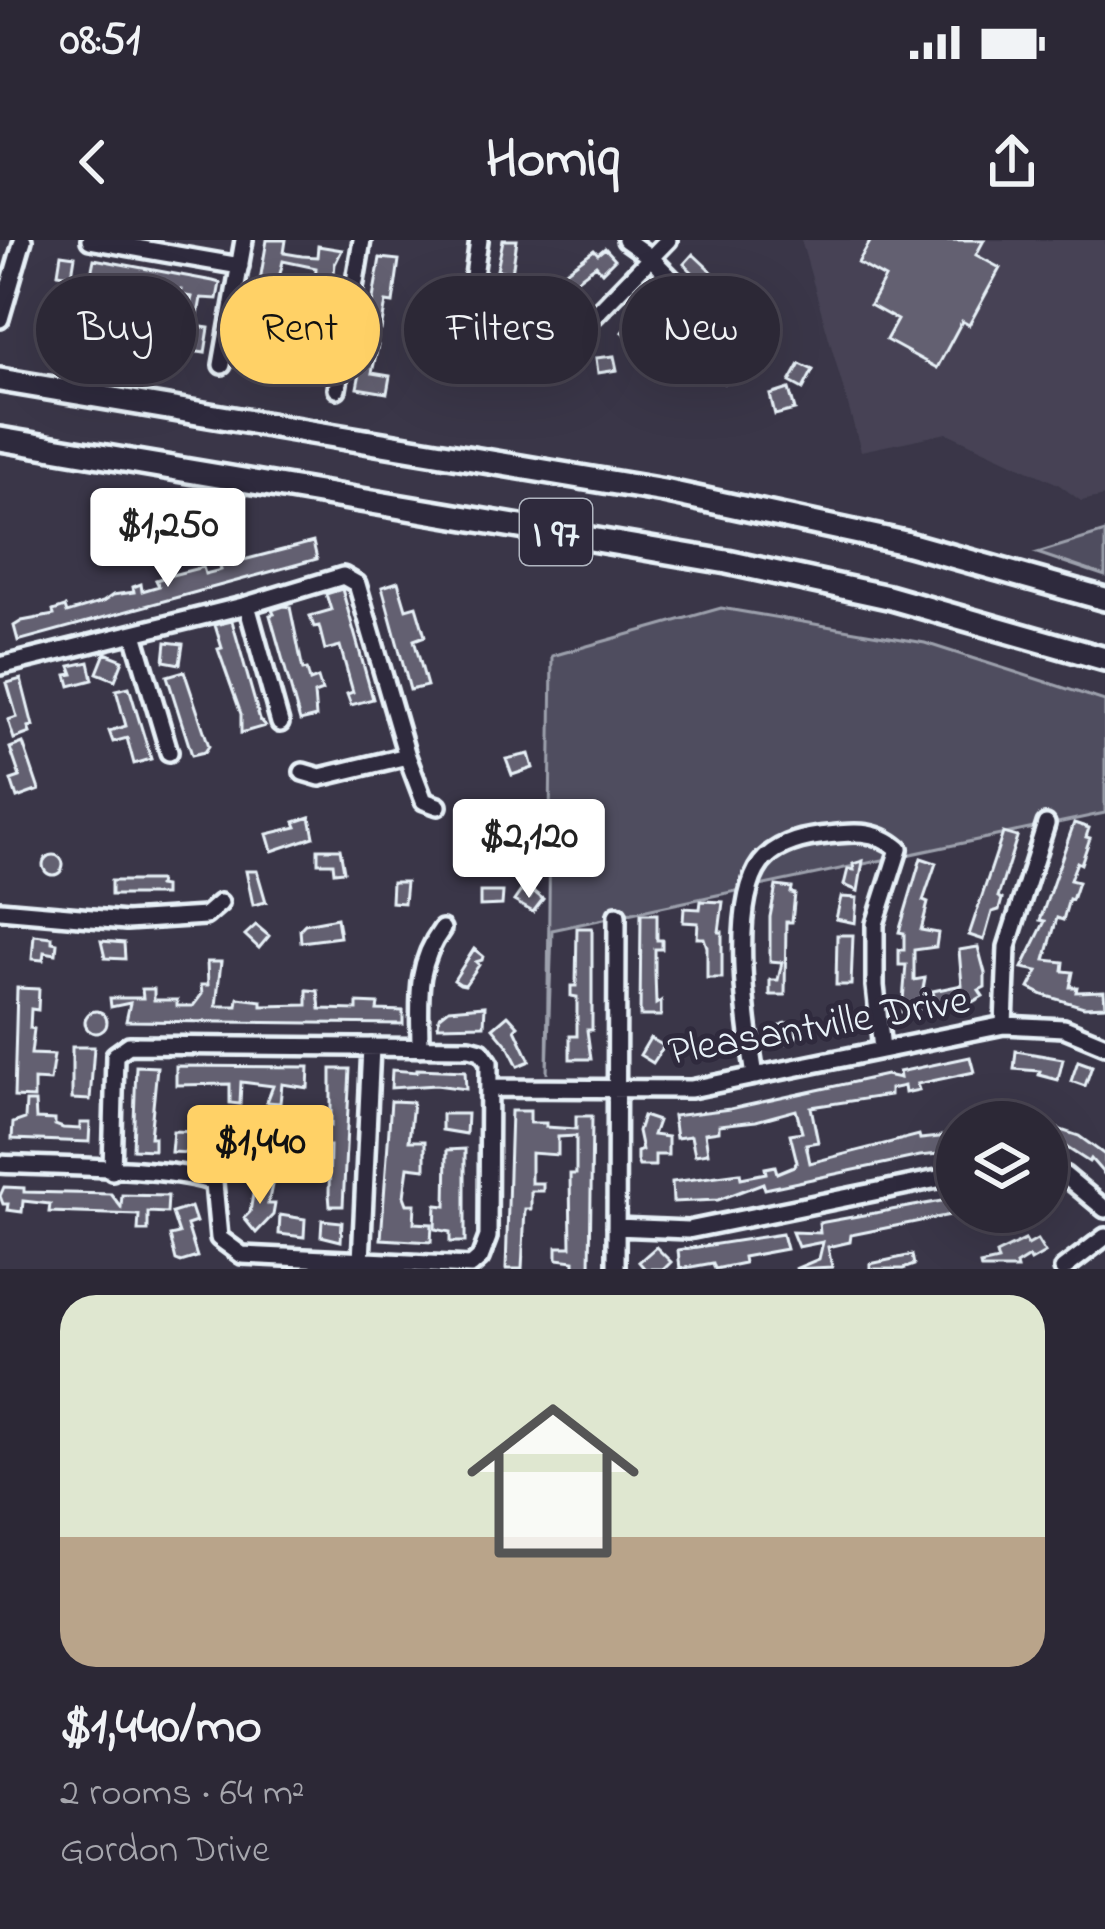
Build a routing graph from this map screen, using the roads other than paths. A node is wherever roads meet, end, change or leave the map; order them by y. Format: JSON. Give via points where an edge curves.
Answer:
{"nodes":[{"id":1,"x":23,"y":240,"type":"edge"},
{"id":2,"x":90,"y":240,"type":"edge"},
{"id":3,"x":244,"y":240,"type":"edge"},
{"id":4,"x":362,"y":240,"type":"edge"},
{"id":5,"x":479,"y":240,"type":"edge"},
{"id":6,"x":626,"y":240,"type":"edge"},
{"id":7,"x":668,"y":240,"type":"edge"},
{"id":8,"x":650,"y":256,"type":"junction"},
{"id":9,"x":240,"y":266,"type":"junction"},
{"id":10,"x":238,"y":276,"type":"edge"},
{"id":11,"x":474,"y":276,"type":"edge"},
{"id":12,"x":669,"y":276,"type":"edge"},
{"id":13,"x":598,"y":312,"type":"edge"},
{"id":14,"x":0,"y":319,"type":"edge"},
{"id":15,"x":0,"y":380,"type":"edge"},
{"id":16,"x":337,"y":389,"type":"dead end"},
{"id":17,"x":0,"y":440,"type":"edge"},
{"id":18,"x":1105,"y":599,"type":"edge"},
{"id":19,"x":247,"y":605,"type":"junction"},
{"id":20,"x":134,"y":634,"type":"junction"},
{"id":21,"x":1105,"y":659,"type":"edge"},
{"id":22,"x":0,"y":666,"type":"edge"},
{"id":23,"x":280,"y":723,"type":"dead end"},
{"id":24,"x":169,"y":752,"type":"dead end"},
{"id":25,"x":406,"y":756,"type":"junction"},
{"id":26,"x":303,"y":772,"type":"dead end"},
{"id":27,"x":438,"y":806,"type":"dead end"},
{"id":28,"x":1046,"y":824,"type":"dead end"},
{"id":29,"x":220,"y":903,"type":"dead end"},
{"id":30,"x":0,"y":910,"type":"edge"},
{"id":31,"x":616,"y":915,"type":"dead end"},
{"id":32,"x":442,"y":929,"type":"dead end"},
{"id":33,"x":1004,"y":1025,"type":"junction"},
{"id":34,"x":1105,"y":1045,"type":"edge"},
{"id":35,"x":371,"y":1047,"type":"junction"},
{"id":36,"x":420,"y":1048,"type":"junction"},
{"id":37,"x":882,"y":1049,"type":"junction"},
{"id":38,"x":755,"y":1076,"type":"junction"},
{"id":39,"x":489,"y":1088,"type":"junction"},
{"id":40,"x":615,"y":1091,"type":"junction"},
{"id":41,"x":0,"y":1163,"type":"edge"},
{"id":42,"x":112,"y":1171,"type":"junction"},
{"id":43,"x":1068,"y":1178,"type":"edge"},
{"id":44,"x":936,"y":1179,"type":"edge"},
{"id":45,"x":1105,"y":1209,"type":"edge"},
{"id":46,"x":616,"y":1227,"type":"junction"},
{"id":47,"x":1105,"y":1238,"type":"edge"},
{"id":48,"x":361,"y":1261,"type":"junction"},
{"id":49,"x":616,"y":1269,"type":"edge"},
{"id":50,"x":1063,"y":1269,"type":"edge"}],
"edges":[{"from":1,"to":14,"type":"street"},
{"from":2,"to":9,"type":"street"},
{"from":3,"to":9,"type":"street"},
{"from":4,"to":16,"type":"street"},
{"from":5,"to":11,"type":"street"},
{"from":6,"to":8,"type":"street"},
{"from":7,"to":8,"type":"street"},
{"from":8,"to":12,"type":"street"},
{"from":8,"to":13,"type":"street"},
{"from":9,"to":10,"type":"street"},
{"from":15,"to":18,"type":"highway","number":"I 97","via":[[683,495],[926,548]]},
{"from":17,"to":21,"type":"highway","number":"I 97","via":[[727,562]]},
{"from":19,"to":20,"type":"street"},
{"from":19,"to":23,"type":"street"},
{"from":19,"to":25,"type":"street","via":[[344,576],[357,584]]},
{"from":20,"to":22,"type":"street"},
{"from":20,"to":24,"type":"street"},
{"from":25,"to":26,"type":"street","via":[[320,777]]},
{"from":25,"to":27,"type":"street","via":[[424,801]]},
{"from":28,"to":33,"type":"street","via":[[1007,947]]},
{"from":29,"to":30,"type":"street","via":[[205,916],[127,921]]},
{"from":31,"to":40,"type":"street"},
{"from":32,"to":36,"type":"street","via":[[421,966]]},
{"from":33,"to":34,"type":"street","name":"Pleasantville Drive","via":[[1064,1028]]},
{"from":33,"to":37,"type":"street","name":"Pleasantville Drive"},
{"from":35,"to":36,"type":"street"},
{"from":35,"to":42,"type":"street","via":[[120,1048]]},
{"from":35,"to":48,"type":"street"},
{"from":36,"to":39,"type":"street","via":[[481,1052]]},
{"from":37,"to":38,"type":"street","name":"Pleasantville Drive"},
{"from":37,"to":38,"type":"street","via":[[875,924],[898,849],[865,833],[807,838],[777,849],[749,888],[744,1009]]},
{"from":38,"to":40,"type":"street","name":"Pleasantville Drive","via":[[691,1089]]},
{"from":39,"to":40,"type":"street","name":"Pleasantville Drive"},
{"from":39,"to":48,"type":"street","via":[[488,1238],[480,1258],[471,1266]]},
{"from":40,"to":46,"type":"street"},
{"from":41,"to":42,"type":"street"},
{"from":42,"to":48,"type":"street","via":[[214,1183],[219,1238],[242,1255]]},
{"from":43,"to":45,"type":"street"},
{"from":44,"to":46,"type":"street","via":[[688,1230]]},
{"from":46,"to":49,"type":"street"},
{"from":47,"to":50,"type":"street"}]}
